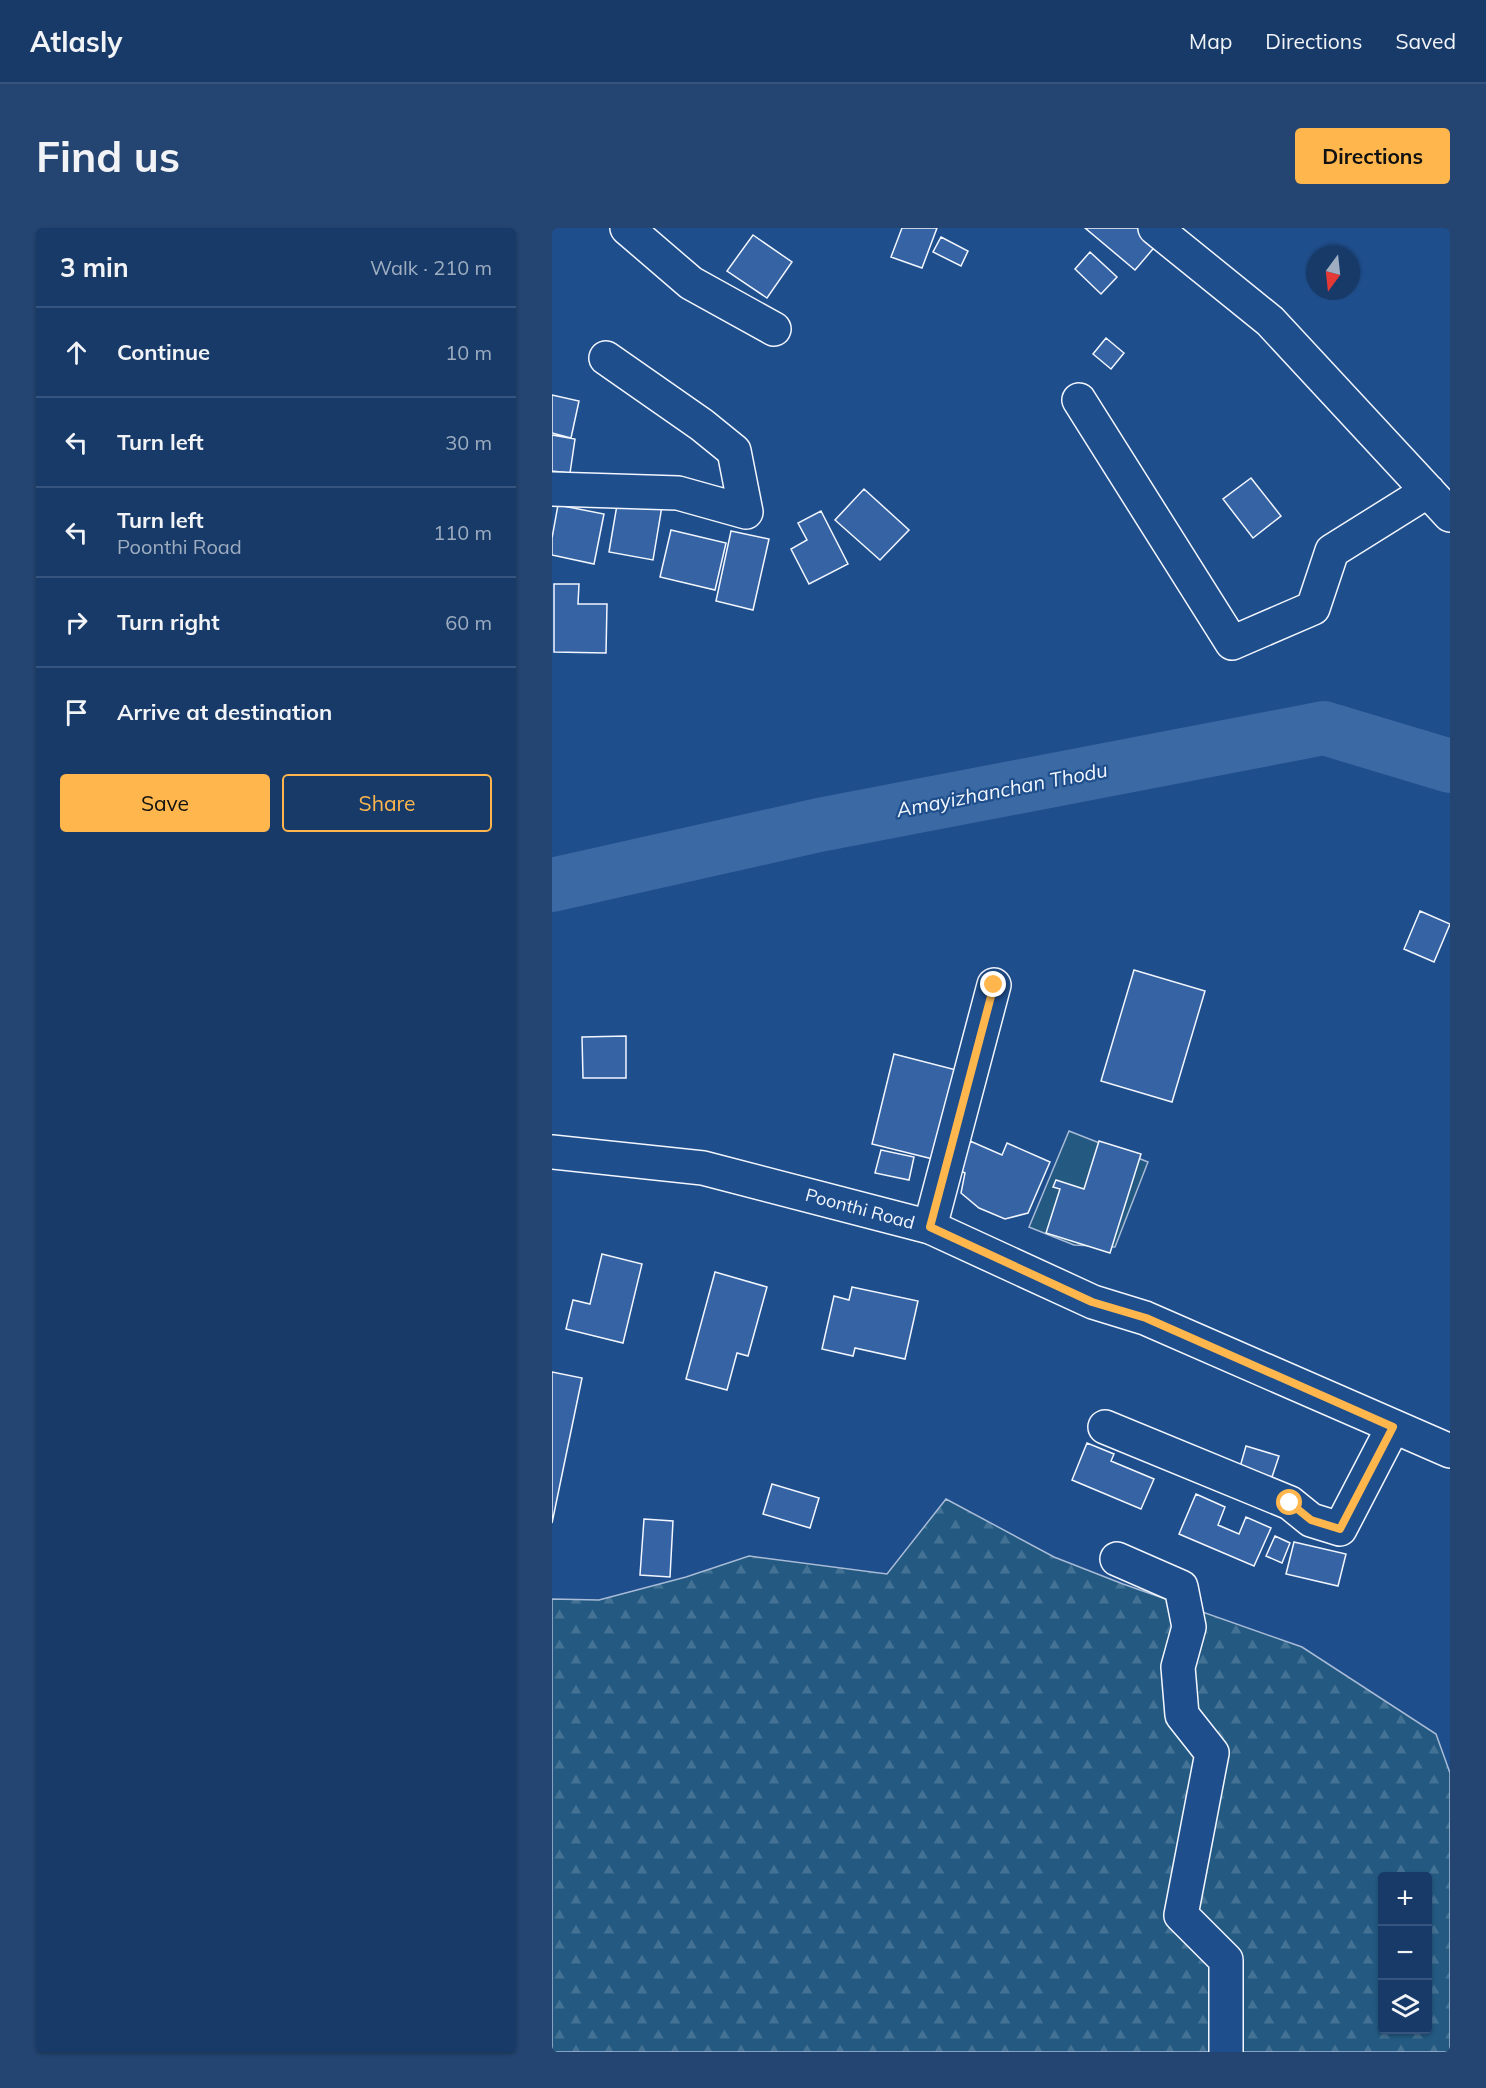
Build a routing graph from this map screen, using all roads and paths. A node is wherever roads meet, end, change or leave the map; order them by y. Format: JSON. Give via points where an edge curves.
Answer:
{"nodes":[{"id":1,"x":627,"y":228,"type":"edge"},
{"id":2,"x":1155,"y":228,"type":"edge"},
{"id":3,"x":774,"y":329,"type":"dead end"},
{"id":4,"x":606,"y":358,"type":"dead end"},
{"id":5,"x":1079,"y":400,"type":"dead end"},
{"id":6,"x":552,"y":489,"type":"edge"},
{"id":7,"x":1439,"y":503,"type":"edge"},
{"id":8,"x":994,"y":985,"type":"dead end"},
{"id":9,"x":552,"y":1152,"type":"edge"},
{"id":10,"x":930,"y":1227,"type":"junction"},
{"id":11,"x":1106,"y":1427,"type":"dead end"},
{"id":12,"x":1393,"y":1427,"type":"junction"},
{"id":13,"x":1450,"y":1451,"type":"edge"},
{"id":14,"x":1117,"y":1559,"type":"dead end"},
{"id":15,"x":1226,"y":2052,"type":"edge"}],
"edges":[{"from":1,"to":3,"type":"street","via":[[692,283]]},
{"from":2,"to":7,"type":"street","via":[[1270,321]]},
{"from":4,"to":6,"type":"street","via":[[702,424],[734,452],[746,512],[678,493]]},
{"from":5,"to":7,"type":"street","via":[[1233,643],[1313,608],[1332,551]]},
{"from":8,"to":10,"type":"street"},
{"from":9,"to":10,"type":"street","name":"Poonthi Road","via":[[703,1168]]},
{"from":10,"to":12,"type":"street","name":"Poonthi Road","via":[[1092,1302],[1146,1318]]},
{"from":11,"to":12,"type":"street","via":[[1290,1503],[1311,1520],[1340,1529]]},
{"from":12,"to":13,"type":"street","name":"Poonthi Road"},
{"from":14,"to":15,"type":"street","via":[[1180,1587],[1189,1627],[1178,1667],[1182,1715],[1212,1753],[1182,1916],[1226,1960]]}]}
